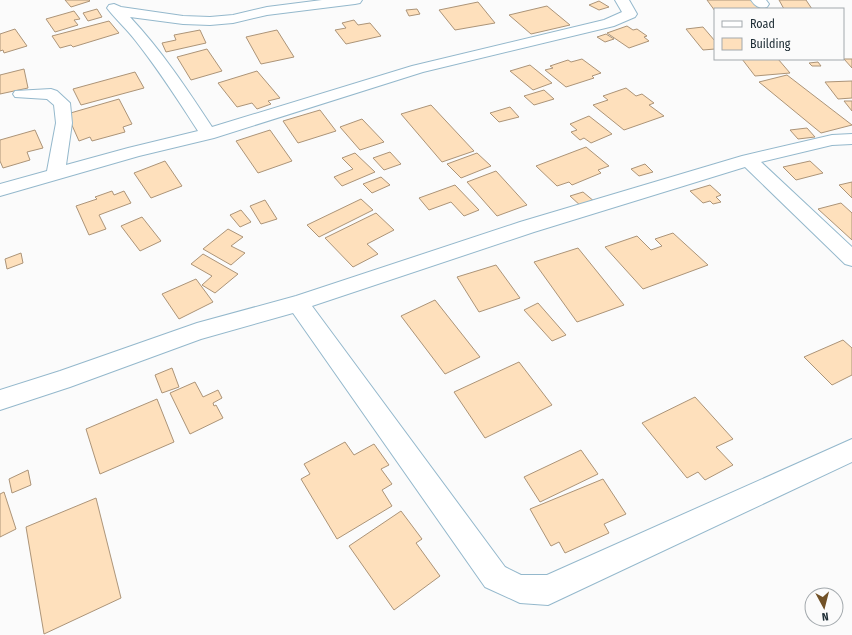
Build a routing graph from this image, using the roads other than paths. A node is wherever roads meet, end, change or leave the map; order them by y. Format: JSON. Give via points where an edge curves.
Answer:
{"nodes":[{"id":1,"x":355,"y":0,"type":"edge"},
{"id":2,"x":622,"y":0,"type":"edge"},
{"id":3,"x":112,"y":6,"type":"edge"},
{"id":4,"x":21,"y":94,"type":"dead end"},
{"id":5,"x":208,"y":134,"type":"junction"},
{"id":6,"x":852,"y":139,"type":"edge"},
{"id":7,"x":748,"y":160,"type":"junction"},
{"id":8,"x":55,"y":175,"type":"junction"},
{"id":9,"x":0,"y":190,"type":"edge"},
{"id":10,"x":852,"y":259,"type":"edge"},
{"id":11,"x":298,"y":303,"type":"junction"},
{"id":12,"x":0,"y":400,"type":"edge"},
{"id":13,"x":852,"y":450,"type":"edge"}],
"edges":[{"from":1,"to":3,"type":"street","via":[[210,21],[183,20]]},
{"from":2,"to":5,"type":"street","via":[[630,14],[609,23],[418,69]]},
{"from":3,"to":5,"type":"street","via":[[139,35]]},
{"from":4,"to":8,"type":"street","via":[[51,94],[62,103],[64,123]]},
{"from":5,"to":8,"type":"street"},
{"from":6,"to":7,"type":"street","via":[[832,140]]},
{"from":7,"to":10,"type":"street"},
{"from":7,"to":11,"type":"street","via":[[527,227]]},
{"from":8,"to":9,"type":"street"},
{"from":11,"to":12,"type":"street","via":[[197,332]]},
{"from":11,"to":13,"type":"street","via":[[495,577],[520,589],[548,590]]}]}
